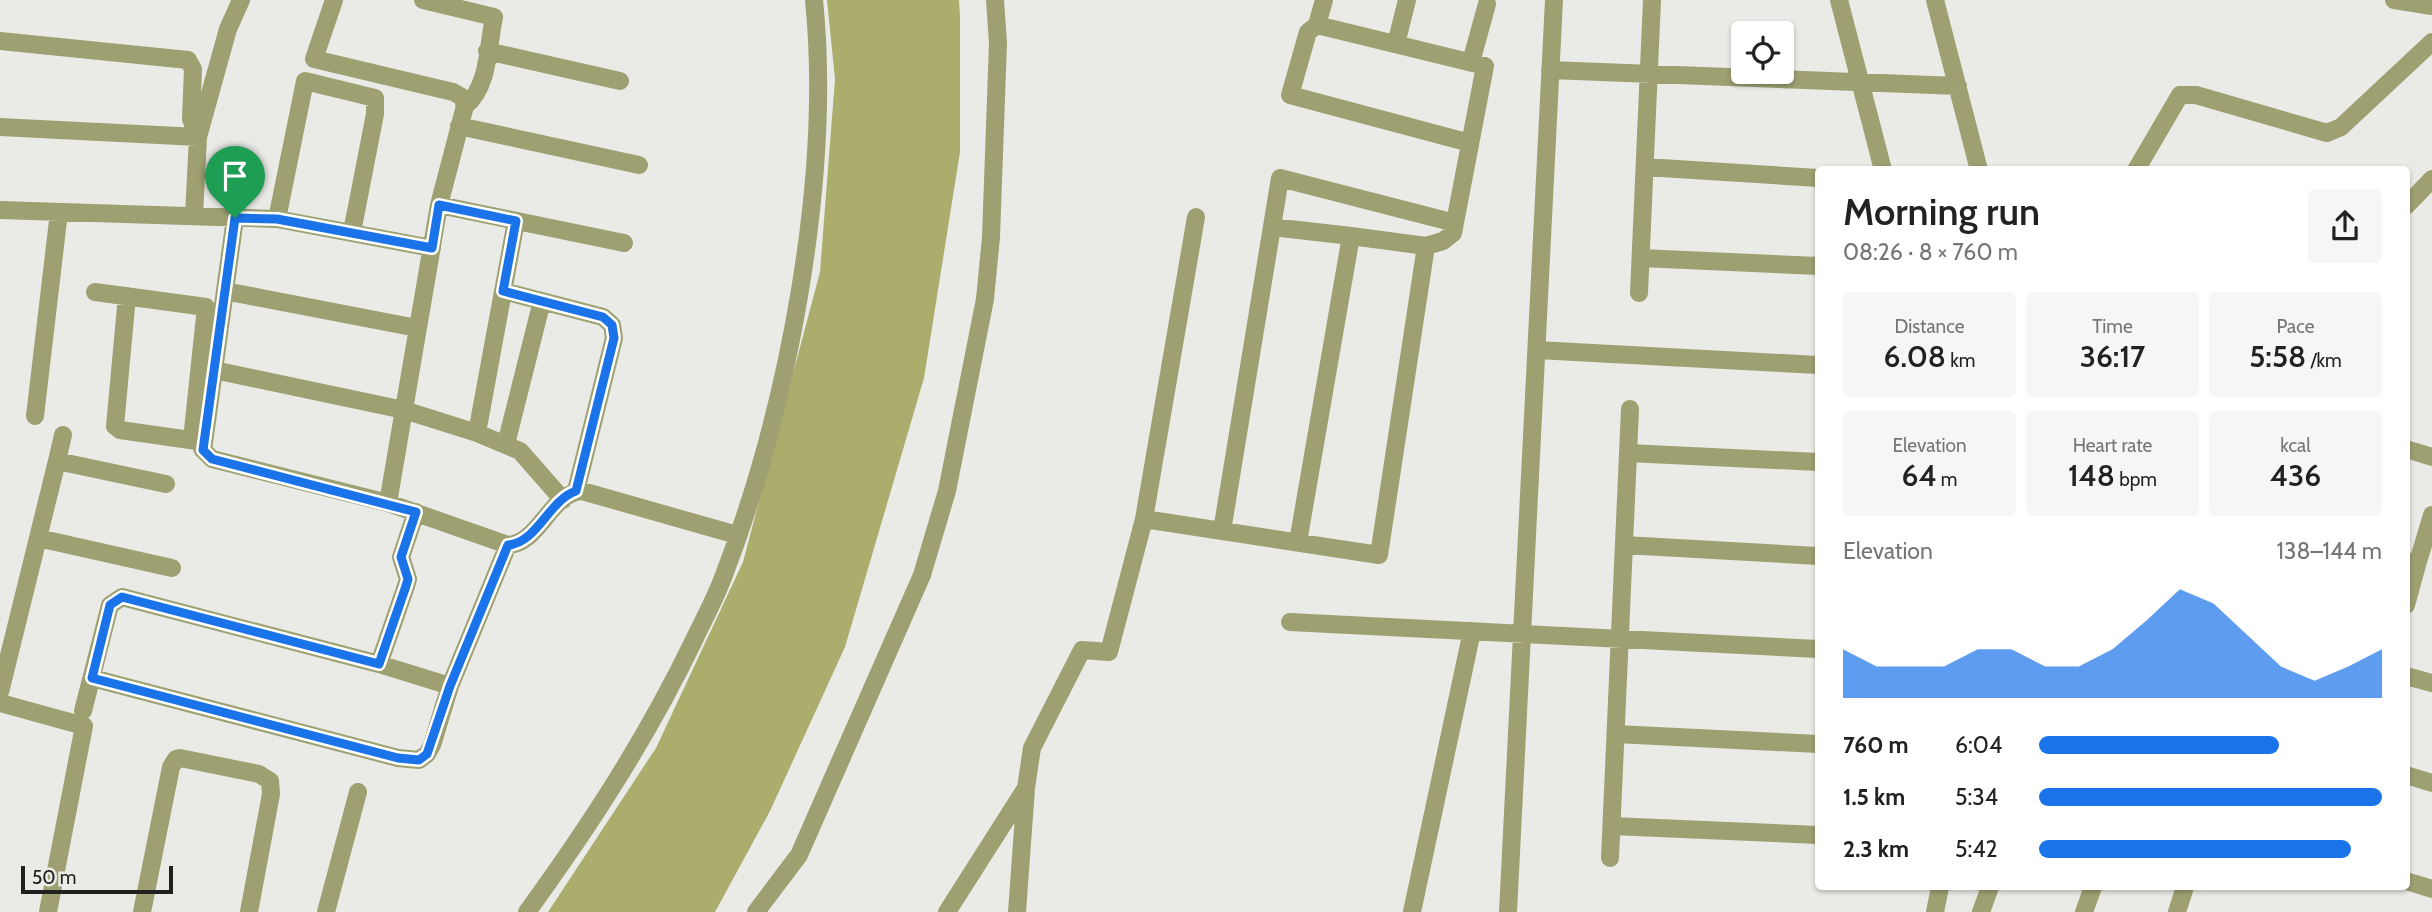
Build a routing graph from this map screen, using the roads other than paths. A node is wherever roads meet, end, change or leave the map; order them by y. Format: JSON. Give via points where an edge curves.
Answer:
{"nodes":[{"id":1,"x":241,"y":0,"type":"edge"},
{"id":2,"x":334,"y":0,"type":"edge"},
{"id":3,"x":423,"y":0,"type":"edge"},
{"id":4,"x":814,"y":0,"type":"edge"},
{"id":5,"x":995,"y":0,"type":"edge"},
{"id":6,"x":1324,"y":0,"type":"edge"},
{"id":7,"x":1406,"y":0,"type":"edge"},
{"id":8,"x":1554,"y":0,"type":"edge"},
{"id":9,"x":1652,"y":0,"type":"edge"},
{"id":10,"x":1839,"y":0,"type":"edge"},
{"id":11,"x":1935,"y":0,"type":"edge"},
{"id":12,"x":2394,"y":0,"type":"edge"},
{"id":13,"x":1487,"y":4,"type":"dead end"},
{"id":14,"x":2432,"y":6,"type":"edge"},
{"id":15,"x":496,"y":8,"type":"edge"},
{"id":16,"x":1317,"y":25,"type":"junction"},
{"id":17,"x":0,"y":41,"type":"edge"},
{"id":18,"x":2432,"y":42,"type":"edge"},
{"id":19,"x":1396,"y":44,"type":"junction"},
{"id":20,"x":487,"y":51,"type":"junction"},
{"id":21,"x":314,"y":59,"type":"junction"},
{"id":22,"x":1471,"y":62,"type":"junction"},
{"id":23,"x":1550,"y":70,"type":"junction"},
{"id":24,"x":1649,"y":74,"type":"junction"},
{"id":25,"x":305,"y":81,"type":"junction"},
{"id":26,"x":620,"y":81,"type":"dead end"},
{"id":27,"x":1861,"y":84,"type":"junction"},
{"id":28,"x":1958,"y":86,"type":"junction"},
{"id":29,"x":465,"y":106,"type":"junction"},
{"id":30,"x":459,"y":126,"type":"junction"},
{"id":31,"x":0,"y":127,"type":"edge"},
{"id":32,"x":198,"y":137,"type":"junction"},
{"id":33,"x":1470,"y":143,"type":"junction"},
{"id":34,"x":639,"y":165,"type":"dead end"},
{"id":35,"x":1882,"y":166,"type":"edge"},
{"id":36,"x":1978,"y":166,"type":"edge"},
{"id":37,"x":2138,"y":166,"type":"edge"},
{"id":38,"x":1645,"y":167,"type":"junction"},
{"id":39,"x":1815,"y":178,"type":"edge"},
{"id":40,"x":2432,"y":179,"type":"edge"},
{"id":41,"x":2410,"y":202,"type":"edge"},
{"id":42,"x":439,"y":205,"type":"junction"},
{"id":43,"x":0,"y":210,"type":"edge"},
{"id":44,"x":59,"y":212,"type":"junction"},
{"id":45,"x":194,"y":216,"type":"junction"},
{"id":46,"x":1196,"y":216,"type":"dead end"},
{"id":47,"x":235,"y":218,"type":"junction"},
{"id":48,"x":277,"y":219,"type":"junction"},
{"id":49,"x":516,"y":221,"type":"junction"},
{"id":50,"x":1455,"y":223,"type":"junction"},
{"id":51,"x":1272,"y":227,"type":"junction"},
{"id":52,"x":352,"y":232,"type":"junction"},
{"id":53,"x":1351,"y":236,"type":"junction"},
{"id":54,"x":624,"y":243,"type":"dead end"},
{"id":55,"x":1426,"y":246,"type":"junction"},
{"id":56,"x":432,"y":248,"type":"junction"},
{"id":57,"x":1641,"y":258,"type":"junction"},
{"id":58,"x":1815,"y":266,"type":"edge"},
{"id":59,"x":503,"y":291,"type":"junction"},
{"id":60,"x":95,"y":292,"type":"dead end"},
{"id":61,"x":1639,"y":293,"type":"dead end"},
{"id":62,"x":127,"y":296,"type":"junction"},
{"id":63,"x":542,"y":301,"type":"junction"},
{"id":64,"x":218,"y":302,"type":"junction"},
{"id":65,"x":417,"y":328,"type":"junction"},
{"id":66,"x":1537,"y":350,"type":"junction"},
{"id":67,"x":1815,"y":365,"type":"edge"},
{"id":68,"x":214,"y":370,"type":"junction"},
{"id":69,"x":1630,"y":409,"type":"dead end"},
{"id":70,"x":404,"y":410,"type":"junction"},
{"id":71,"x":36,"y":416,"type":"dead end"},
{"id":72,"x":477,"y":433,"type":"junction"},
{"id":73,"x":63,"y":435,"type":"dead end"},
{"id":74,"x":506,"y":444,"type":"junction"},
{"id":75,"x":200,"y":445,"type":"junction"},
{"id":76,"x":2410,"y":450,"type":"edge"},
{"id":77,"x":1628,"y":453,"type":"junction"},
{"id":78,"x":2432,"y":457,"type":"edge"},
{"id":79,"x":57,"y":461,"type":"junction"},
{"id":80,"x":1815,"y":463,"type":"edge"},
{"id":81,"x":166,"y":484,"type":"dead end"},
{"id":82,"x":570,"y":495,"type":"junction"},
{"id":83,"x":388,"y":503,"type":"junction"},
{"id":84,"x":416,"y":512,"type":"junction"},
{"id":85,"x":2432,"y":515,"type":"edge"},
{"id":86,"x":1144,"y":519,"type":"junction"},
{"id":87,"x":1222,"y":531,"type":"junction"},
{"id":88,"x":737,"y":536,"type":"junction"},
{"id":89,"x":38,"y":538,"type":"junction"},
{"id":90,"x":1298,"y":542,"type":"junction"},
{"id":91,"x":508,"y":545,"type":"junction"},
{"id":92,"x":1624,"y":545,"type":"junction"},
{"id":93,"x":1815,"y":556,"type":"edge"},
{"id":94,"x":2412,"y":563,"type":"edge"},
{"id":95,"x":172,"y":568,"type":"dead end"},
{"id":96,"x":1290,"y":622,"type":"dead end"},
{"id":97,"x":1472,"y":631,"type":"junction"},
{"id":98,"x":1522,"y":633,"type":"junction"},
{"id":99,"x":1620,"y":638,"type":"junction"},
{"id":100,"x":1815,"y":649,"type":"edge"},
{"id":101,"x":379,"y":664,"type":"junction"},
{"id":102,"x":2410,"y":677,"type":"edge"},
{"id":103,"x":92,"y":678,"type":"junction"},
{"id":104,"x":2432,"y":683,"type":"edge"},
{"id":105,"x":1,"y":686,"type":"edge"},
{"id":106,"x":450,"y":686,"type":"junction"},
{"id":107,"x":0,"y":703,"type":"edge"},
{"id":108,"x":83,"y":711,"type":"dead end"},
{"id":109,"x":1616,"y":734,"type":"junction"},
{"id":110,"x":1815,"y":744,"type":"edge"},
{"id":111,"x":2410,"y":776,"type":"edge"},
{"id":112,"x":2432,"y":783,"type":"edge"},
{"id":113,"x":1026,"y":788,"type":"junction"},
{"id":114,"x":358,"y":792,"type":"dead end"},
{"id":115,"x":1612,"y":826,"type":"junction"},
{"id":116,"x":1815,"y":835,"type":"edge"},
{"id":117,"x":1610,"y":858,"type":"dead end"},
{"id":118,"x":2410,"y":882,"type":"edge"},
{"id":119,"x":2432,"y":889,"type":"edge"},
{"id":120,"x":1939,"y":890,"type":"edge"},
{"id":121,"x":1989,"y":890,"type":"edge"},
{"id":122,"x":2092,"y":890,"type":"edge"},
{"id":123,"x":2184,"y":890,"type":"edge"},
{"id":124,"x":2180,"y":911,"type":"edge"},
{"id":125,"x":48,"y":912,"type":"edge"},
{"id":126,"x":142,"y":912,"type":"edge"},
{"id":127,"x":249,"y":912,"type":"edge"},
{"id":128,"x":326,"y":912,"type":"edge"},
{"id":129,"x":527,"y":912,"type":"edge"},
{"id":130,"x":756,"y":912,"type":"edge"},
{"id":131,"x":947,"y":912,"type":"edge"},
{"id":132,"x":1017,"y":912,"type":"edge"},
{"id":133,"x":1412,"y":912,"type":"edge"},
{"id":134,"x":1508,"y":912,"type":"edge"},
{"id":135,"x":1935,"y":912,"type":"edge"},
{"id":136,"x":1981,"y":912,"type":"edge"},
{"id":137,"x":2084,"y":912,"type":"edge"}],
"edges":[{"from":1,"to":32,"type":"street","via":[[228,29]]},
{"from":2,"to":21,"type":"street"},
{"from":3,"to":15,"type":"street"},
{"from":4,"to":88,"type":"street","via":[[818,97],[807,236],[789,349]]},
{"from":5,"to":130,"type":"street","via":[[996,158],[986,286],[947,491],[922,575],[817,817],[799,855]]},
{"from":6,"to":16,"type":"street"},
{"from":7,"to":19,"type":"street"},
{"from":8,"to":23,"type":"street"},
{"from":9,"to":24,"type":"street"},
{"from":10,"to":27,"type":"street"},
{"from":11,"to":28,"type":"street"},
{"from":12,"to":14,"type":"street"},
{"from":13,"to":22,"type":"street"},
{"from":15,"to":20,"type":"street"},
{"from":16,"to":19,"type":"street"},
{"from":16,"to":33,"type":"street","via":[[1308,32],[1290,96]]},
{"from":17,"to":32,"type":"street","via":[[188,60],[193,69],[191,119]]},
{"from":18,"to":37,"type":"street","via":[[2328,133],[2196,95],[2180,95]]},
{"from":19,"to":22,"type":"street"},
{"from":20,"to":26,"type":"street"},
{"from":20,"to":29,"type":"street","via":[[481,87]]},
{"from":21,"to":25,"type":"street"},
{"from":21,"to":29,"type":"street","via":[[453,92],[462,97]]},
{"from":22,"to":33,"type":"street","via":[[1485,66]]},
{"from":23,"to":24,"type":"street"},
{"from":23,"to":66,"type":"street"},
{"from":24,"to":27,"type":"street"},
{"from":24,"to":38,"type":"street"},
{"from":25,"to":48,"type":"street"},
{"from":25,"to":52,"type":"street","via":[[375,98]]},
{"from":27,"to":28,"type":"street"},
{"from":27,"to":35,"type":"street"},
{"from":28,"to":36,"type":"street"},
{"from":29,"to":30,"type":"street"},
{"from":30,"to":34,"type":"street"},
{"from":30,"to":42,"type":"street"},
{"from":31,"to":32,"type":"street"},
{"from":32,"to":45,"type":"street"},
{"from":33,"to":50,"type":"street"},
{"from":38,"to":39,"type":"street"},
{"from":38,"to":57,"type":"street"},
{"from":40,"to":41,"type":"street"},
{"from":42,"to":49,"type":"street"},
{"from":42,"to":56,"type":"street"},
{"from":43,"to":44,"type":"street"},
{"from":44,"to":45,"type":"street"},
{"from":44,"to":71,"type":"street"},
{"from":45,"to":47,"type":"street"},
{"from":46,"to":86,"type":"street"},
{"from":47,"to":48,"type":"street"},
{"from":47,"to":64,"type":"street"},
{"from":48,"to":52,"type":"street"},
{"from":49,"to":54,"type":"street"},
{"from":49,"to":59,"type":"street"},
{"from":50,"to":51,"type":"street","via":[[1280,178]]},
{"from":50,"to":55,"type":"street","via":[[1453,233],[1443,241]]},
{"from":51,"to":53,"type":"street"},
{"from":51,"to":87,"type":"street"},
{"from":52,"to":56,"type":"street"},
{"from":53,"to":55,"type":"street"},
{"from":53,"to":90,"type":"street"},
{"from":55,"to":90,"type":"street","via":[[1379,555]]},
{"from":56,"to":65,"type":"street"},
{"from":57,"to":58,"type":"street"},
{"from":57,"to":61,"type":"street"},
{"from":59,"to":63,"type":"street"},
{"from":59,"to":72,"type":"street"},
{"from":60,"to":62,"type":"street"},
{"from":62,"to":64,"type":"street"},
{"from":62,"to":75,"type":"street","via":[[115,426]]},
{"from":63,"to":74,"type":"street"},
{"from":63,"to":82,"type":"street","via":[[603,317],[614,332]]},
{"from":64,"to":65,"type":"street"},
{"from":64,"to":68,"type":"street"},
{"from":64,"to":75,"type":"street","via":[[192,429]]},
{"from":65,"to":70,"type":"street"},
{"from":66,"to":67,"type":"street"},
{"from":66,"to":98,"type":"street"},
{"from":68,"to":70,"type":"street"},
{"from":68,"to":75,"type":"street"},
{"from":69,"to":77,"type":"street"},
{"from":70,"to":72,"type":"street"},
{"from":70,"to":83,"type":"street"},
{"from":72,"to":74,"type":"street"},
{"from":73,"to":79,"type":"street"},
{"from":74,"to":82,"type":"street"},
{"from":75,"to":83,"type":"street","via":[[212,459]]},
{"from":76,"to":78,"type":"street"},
{"from":77,"to":80,"type":"street"},
{"from":77,"to":92,"type":"street"},
{"from":79,"to":81,"type":"street"},
{"from":79,"to":89,"type":"street"},
{"from":82,"to":88,"type":"street","via":[[588,491]]},
{"from":82,"to":91,"type":"street","via":[[521,542]]},
{"from":83,"to":84,"type":"street"},
{"from":84,"to":91,"type":"street"},
{"from":84,"to":101,"type":"street","via":[[401,557],[408,579]]},
{"from":85,"to":94,"type":"street"},
{"from":86,"to":87,"type":"street"},
{"from":86,"to":113,"type":"street","via":[[1110,652],[1082,650],[1032,748]]},
{"from":87,"to":90,"type":"street"},
{"from":88,"to":129,"type":"street","via":[[724,577],[645,737],[593,821]]},
{"from":89,"to":95,"type":"street"},
{"from":89,"to":105,"type":"street"},
{"from":91,"to":106,"type":"street"},
{"from":92,"to":93,"type":"street"},
{"from":92,"to":99,"type":"street"},
{"from":96,"to":97,"type":"street"},
{"from":97,"to":98,"type":"street"},
{"from":97,"to":133,"type":"street"},
{"from":98,"to":99,"type":"street"},
{"from":98,"to":134,"type":"street"},
{"from":99,"to":100,"type":"street"},
{"from":99,"to":109,"type":"street"},
{"from":101,"to":103,"type":"street","via":[[122,597],[110,605]]},
{"from":101,"to":106,"type":"street"},
{"from":102,"to":104,"type":"street"},
{"from":103,"to":106,"type":"street","via":[[409,760],[427,754]]},
{"from":103,"to":108,"type":"street"},
{"from":107,"to":125,"type":"street","via":[[84,726]]},
{"from":109,"to":110,"type":"street"},
{"from":109,"to":115,"type":"street"},
{"from":111,"to":112,"type":"street"},
{"from":113,"to":131,"type":"street"},
{"from":113,"to":132,"type":"street"},
{"from":114,"to":128,"type":"street"},
{"from":115,"to":116,"type":"street"},
{"from":115,"to":117,"type":"street"},
{"from":118,"to":119,"type":"street"},
{"from":120,"to":135,"type":"street"},
{"from":121,"to":136,"type":"street"},
{"from":122,"to":137,"type":"street"},
{"from":123,"to":124,"type":"street"},
{"from":126,"to":127,"type":"street","via":[[171,767],[180,758],[259,774],[270,781]]}]}
